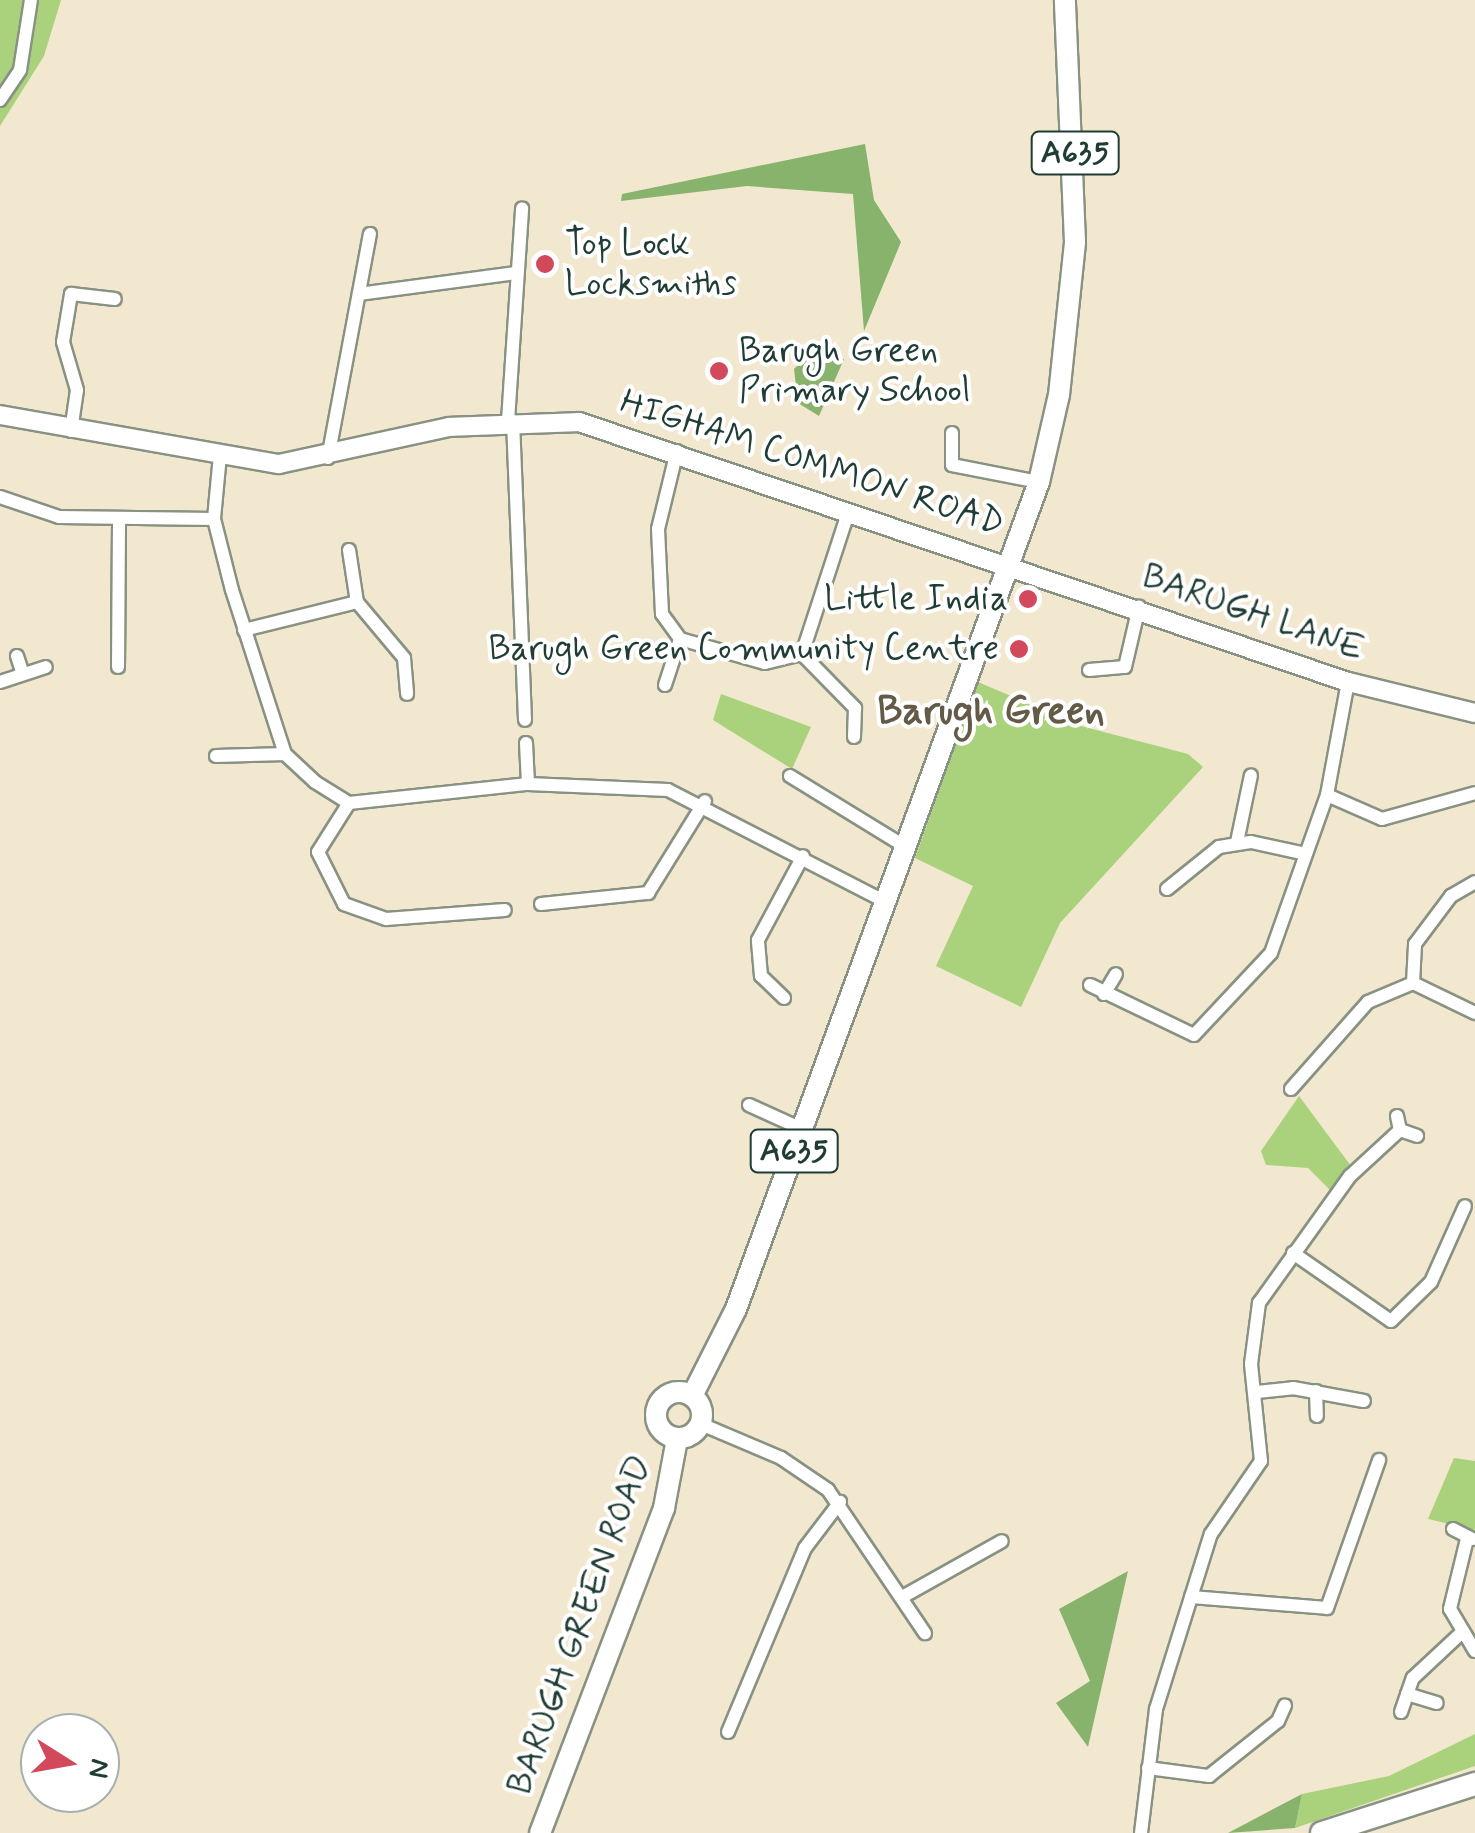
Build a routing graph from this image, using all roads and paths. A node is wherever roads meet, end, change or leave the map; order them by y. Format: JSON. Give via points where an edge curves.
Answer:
{"nodes":[{"id":1,"x":31,"y":0,"type":"edge"},
{"id":2,"x":1064,"y":0,"type":"edge"},
{"id":3,"x":0,"y":100,"type":"edge"},
{"id":4,"x":522,"y":208,"type":"dead end"},
{"id":5,"x":370,"y":234,"type":"dead end"},
{"id":6,"x":516,"y":273,"type":"junction"},
{"id":7,"x":359,"y":294,"type":"junction"},
{"id":8,"x":115,"y":299,"type":"dead end"},
{"id":9,"x":0,"y":415,"type":"edge"},
{"id":10,"x":511,"y":421,"type":"junction"},
{"id":11,"x":71,"y":431,"type":"junction"},
{"id":12,"x":952,"y":433,"type":"dead end"},
{"id":13,"x":677,"y":451,"type":"junction"},
{"id":14,"x":220,"y":456,"type":"junction"},
{"id":15,"x":328,"y":458,"type":"junction"},
{"id":16,"x":1038,"y":482,"type":"junction"},
{"id":17,"x":0,"y":497,"type":"edge"},
{"id":18,"x":849,"y":510,"type":"junction"},
{"id":19,"x":214,"y":519,"type":"junction"},
{"id":20,"x":120,"y":520,"type":"junction"},
{"id":21,"x":349,"y":550,"type":"dead end"},
{"id":22,"x":1012,"y":563,"type":"junction"},
{"id":23,"x":357,"y":602,"type":"junction"},
{"id":24,"x":1138,"y":607,"type":"junction"},
{"id":25,"x":244,"y":630,"type":"junction"},
{"id":26,"x":680,"y":639,"type":"junction"},
{"id":27,"x":802,"y":654,"type":"junction"},
{"id":28,"x":17,"y":656,"type":"dead end"},
{"id":29,"x":46,"y":668,"type":"dead end"},
{"id":30,"x":118,"y":668,"type":"dead end"},
{"id":31,"x":1090,"y":670,"type":"dead end"},
{"id":32,"x":23,"y":674,"type":"junction"},
{"id":33,"x":0,"y":682,"type":"edge"},
{"id":34,"x":1348,"y":682,"type":"junction"},
{"id":35,"x":664,"y":685,"type":"dead end"},
{"id":36,"x":408,"y":694,"type":"dead end"},
{"id":37,"x":1475,"y":713,"type":"edge"},
{"id":38,"x":525,"y":720,"type":"dead end"},
{"id":39,"x":854,"y":737,"type":"dead end"},
{"id":40,"x":526,"y":743,"type":"dead end"},
{"id":41,"x":285,"y":754,"type":"junction"},
{"id":42,"x":216,"y":756,"type":"dead end"},
{"id":43,"x":1251,"y":775,"type":"dead end"},
{"id":44,"x":790,"y":776,"type":"dead end"},
{"id":45,"x":528,"y":784,"type":"junction"},
{"id":46,"x":1475,"y":793,"type":"edge"},
{"id":47,"x":1326,"y":795,"type":"junction"},
{"id":48,"x":705,"y":801,"type":"junction"},
{"id":49,"x":349,"y":803,"type":"junction"},
{"id":50,"x":1237,"y":842,"type":"junction"},
{"id":51,"x":906,"y":848,"type":"junction"},
{"id":52,"x":1302,"y":853,"type":"junction"},
{"id":53,"x":803,"y":856,"type":"junction"},
{"id":54,"x":1475,"y":882,"type":"edge"},
{"id":55,"x":1167,"y":890,"type":"dead end"},
{"id":56,"x":490,"y":893,"type":"dead end"},
{"id":57,"x":562,"y":902,"type":"junction"},
{"id":58,"x":886,"y":902,"type":"junction"},
{"id":59,"x":542,"y":904,"type":"dead end"},
{"id":60,"x":562,"y":920,"type":"dead end"},
{"id":61,"x":1116,"y":974,"type":"dead end"},
{"id":62,"x":1414,"y":983,"type":"junction"},
{"id":63,"x":1090,"y":985,"type":"dead end"},
{"id":64,"x":1104,"y":994,"type":"junction"},
{"id":65,"x":784,"y":998,"type":"dead end"},
{"id":66,"x":1475,"y":1013,"type":"edge"},
{"id":67,"x":1291,"y":1089,"type":"dead end"},
{"id":68,"x":749,"y":1104,"type":"dead end"},
{"id":69,"x":802,"y":1129,"type":"junction"},
{"id":70,"x":1417,"y":1136,"type":"dead end"},
{"id":71,"x":1465,"y":1206,"type":"dead end"},
{"id":72,"x":1293,"y":1253,"type":"junction"},
{"id":73,"x":1316,"y":1391,"type":"junction"},
{"id":74,"x":1256,"y":1392,"type":"junction"},
{"id":75,"x":692,"y":1396,"type":"junction"},
{"id":76,"x":1364,"y":1401,"type":"dead end"},
{"id":77,"x":1317,"y":1416,"type":"dead end"},
{"id":78,"x":701,"y":1424,"type":"junction"},
{"id":79,"x":677,"y":1439,"type":"junction"},
{"id":80,"x":1379,"y":1460,"type":"dead end"},
{"id":81,"x":840,"y":1502,"type":"junction"},
{"id":82,"x":1454,"y":1528,"type":"dead end"},
{"id":83,"x":1471,"y":1539,"type":"edge"},
{"id":84,"x":1002,"y":1541,"type":"dead end"},
{"id":85,"x":904,"y":1596,"type":"junction"},
{"id":86,"x":1191,"y":1597,"type":"junction"},
{"id":87,"x":926,"y":1634,"type":"dead end"},
{"id":88,"x":1460,"y":1634,"type":"junction"},
{"id":89,"x":1475,"y":1651,"type":"edge"},
{"id":90,"x":1407,"y":1694,"type":"junction"},
{"id":91,"x":1437,"y":1703,"type":"dead end"},
{"id":92,"x":1285,"y":1705,"type":"dead end"},
{"id":93,"x":1400,"y":1712,"type":"dead end"},
{"id":94,"x":728,"y":1732,"type":"dead end"},
{"id":95,"x":1148,"y":1768,"type":"junction"},
{"id":96,"x":1475,"y":1784,"type":"edge"},
{"id":97,"x":540,"y":1833,"type":"edge"},
{"id":98,"x":1141,"y":1833,"type":"edge"},
{"id":99,"x":1322,"y":1833,"type":"edge"}],
"edges":[{"from":1,"to":3,"type":"street","via":[[20,70]]},
{"from":2,"to":16,"type":"main road","number":"A635","via":[[1076,242],[1059,395]]},
{"from":4,"to":6,"type":"street"},
{"from":5,"to":7,"type":"street"},
{"from":6,"to":7,"type":"street"},
{"from":6,"to":10,"type":"street"},
{"from":7,"to":15,"type":"street"},
{"from":8,"to":11,"type":"street","via":[[71,294],[63,342],[77,390]]},
{"from":9,"to":11,"type":"street","name":"HIGHAM COMMON ROAD"},
{"from":10,"to":13,"type":"street","name":"HIGHAM COMMON ROAD","via":[[579,422]]},
{"from":10,"to":15,"type":"street","name":"HIGHAM COMMON ROAD"},
{"from":10,"to":38,"type":"street"},
{"from":11,"to":14,"type":"street","name":"HIGHAM COMMON ROAD"},
{"from":12,"to":16,"type":"street","via":[[952,465]]},
{"from":13,"to":18,"type":"street","name":"HIGHAM COMMON ROAD"},
{"from":13,"to":26,"type":"street","via":[[658,529],[662,614]]},
{"from":14,"to":15,"type":"street","name":"HIGHAM COMMON ROAD","via":[[279,464]]},
{"from":14,"to":19,"type":"street"},
{"from":16,"to":22,"type":"main road","number":"A635"},
{"from":17,"to":20,"type":"street","via":[[60,517]]},
{"from":18,"to":22,"type":"street","name":"HIGHAM COMMON ROAD"},
{"from":18,"to":27,"type":"street"},
{"from":19,"to":20,"type":"street"},
{"from":19,"to":25,"type":"street"},
{"from":20,"to":30,"type":"street"},
{"from":21,"to":23,"type":"street"},
{"from":22,"to":24,"type":"street","name":"BARUGH LANE"},
{"from":22,"to":51,"type":"main road","number":"A635"},
{"from":23,"to":25,"type":"street"},
{"from":23,"to":36,"type":"street","via":[[404,658]]},
{"from":24,"to":31,"type":"street","via":[[1125,667]]},
{"from":24,"to":34,"type":"street","name":"BARUGH LANE"},
{"from":25,"to":41,"type":"street"},
{"from":26,"to":27,"type":"street","via":[[764,663]]},
{"from":26,"to":35,"type":"street"},
{"from":27,"to":39,"type":"street","via":[[856,708]]},
{"from":28,"to":32,"type":"street"},
{"from":29,"to":32,"type":"street"},
{"from":32,"to":33,"type":"street"},
{"from":34,"to":37,"type":"street","name":"BARUGH LANE"},
{"from":34,"to":47,"type":"street"},
{"from":40,"to":45,"type":"street"},
{"from":41,"to":42,"type":"street"},
{"from":41,"to":49,"type":"street"},
{"from":43,"to":50,"type":"street"},
{"from":44,"to":51,"type":"street"},
{"from":45,"to":48,"type":"street","via":[[626,785]]},
{"from":45,"to":49,"type":"street"},
{"from":46,"to":47,"type":"street","via":[[1382,819]]},
{"from":47,"to":52,"type":"street"},
{"from":48,"to":53,"type":"street"},
{"from":48,"to":57,"type":"street","via":[[648,893]]},
{"from":49,"to":56,"type":"street","via":[[318,852],[344,904],[386,918],[498,910]]},
{"from":50,"to":52,"type":"street"},
{"from":50,"to":55,"type":"street"},
{"from":51,"to":58,"type":"main road","number":"A635"},
{"from":52,"to":64,"type":"street","via":[[1271,953],[1194,1035]]},
{"from":53,"to":58,"type":"street"},
{"from":53,"to":65,"type":"street","via":[[758,940],[761,976]]},
{"from":54,"to":62,"type":"street","via":[[1450,896],[1415,944]]},
{"from":57,"to":59,"type":"street"},
{"from":57,"to":60,"type":"street"},
{"from":58,"to":69,"type":"main road","number":"A635"},
{"from":61,"to":64,"type":"street"},
{"from":62,"to":66,"type":"street"},
{"from":62,"to":67,"type":"street","via":[[1368,1002]]},
{"from":63,"to":64,"type":"street"},
{"from":68,"to":69,"type":"street"},
{"from":69,"to":75,"type":"main road","number":"A635","via":[[736,1309]]},
{"from":70,"to":72,"type":"street","via":[[1398,1123]]},
{"from":71,"to":72,"type":"street","via":[[1432,1282],[1391,1321]]},
{"from":72,"to":74,"type":"street","via":[[1260,1303]]},
{"from":73,"to":74,"type":"street"},
{"from":73,"to":76,"type":"street"},
{"from":73,"to":77,"type":"street"},
{"from":74,"to":86,"type":"street","via":[[1261,1462],[1211,1534]]},
{"from":75,"to":78,"type":"main road"},
{"from":75,"to":79,"type":"main road","name":"BARUGH GREEN ROAD","via":[[673,1393],[658,1406],[659,1427]]},
{"from":78,"to":79,"type":"main road","name":"BARUGH GREEN ROAD"},
{"from":78,"to":81,"type":"street","via":[[781,1458]]},
{"from":79,"to":97,"type":"main road","name":"BARUGH GREEN ROAD","via":[[664,1508]]},
{"from":80,"to":86,"type":"street","via":[[1327,1608]]},
{"from":81,"to":85,"type":"street"},
{"from":81,"to":94,"type":"street","via":[[806,1548]]},
{"from":82,"to":83,"type":"street"},
{"from":83,"to":88,"type":"street","via":[[1450,1584]]},
{"from":84,"to":85,"type":"street"},
{"from":85,"to":87,"type":"street"},
{"from":86,"to":95,"type":"street","via":[[1156,1709]]},
{"from":88,"to":89,"type":"street"},
{"from":88,"to":90,"type":"street","via":[[1433,1653]]},
{"from":90,"to":91,"type":"street"},
{"from":90,"to":93,"type":"street"},
{"from":92,"to":95,"type":"street","via":[[1278,1721],[1209,1776]]},
{"from":95,"to":98,"type":"street"},
{"from":96,"to":99,"type":"highway"}]}
